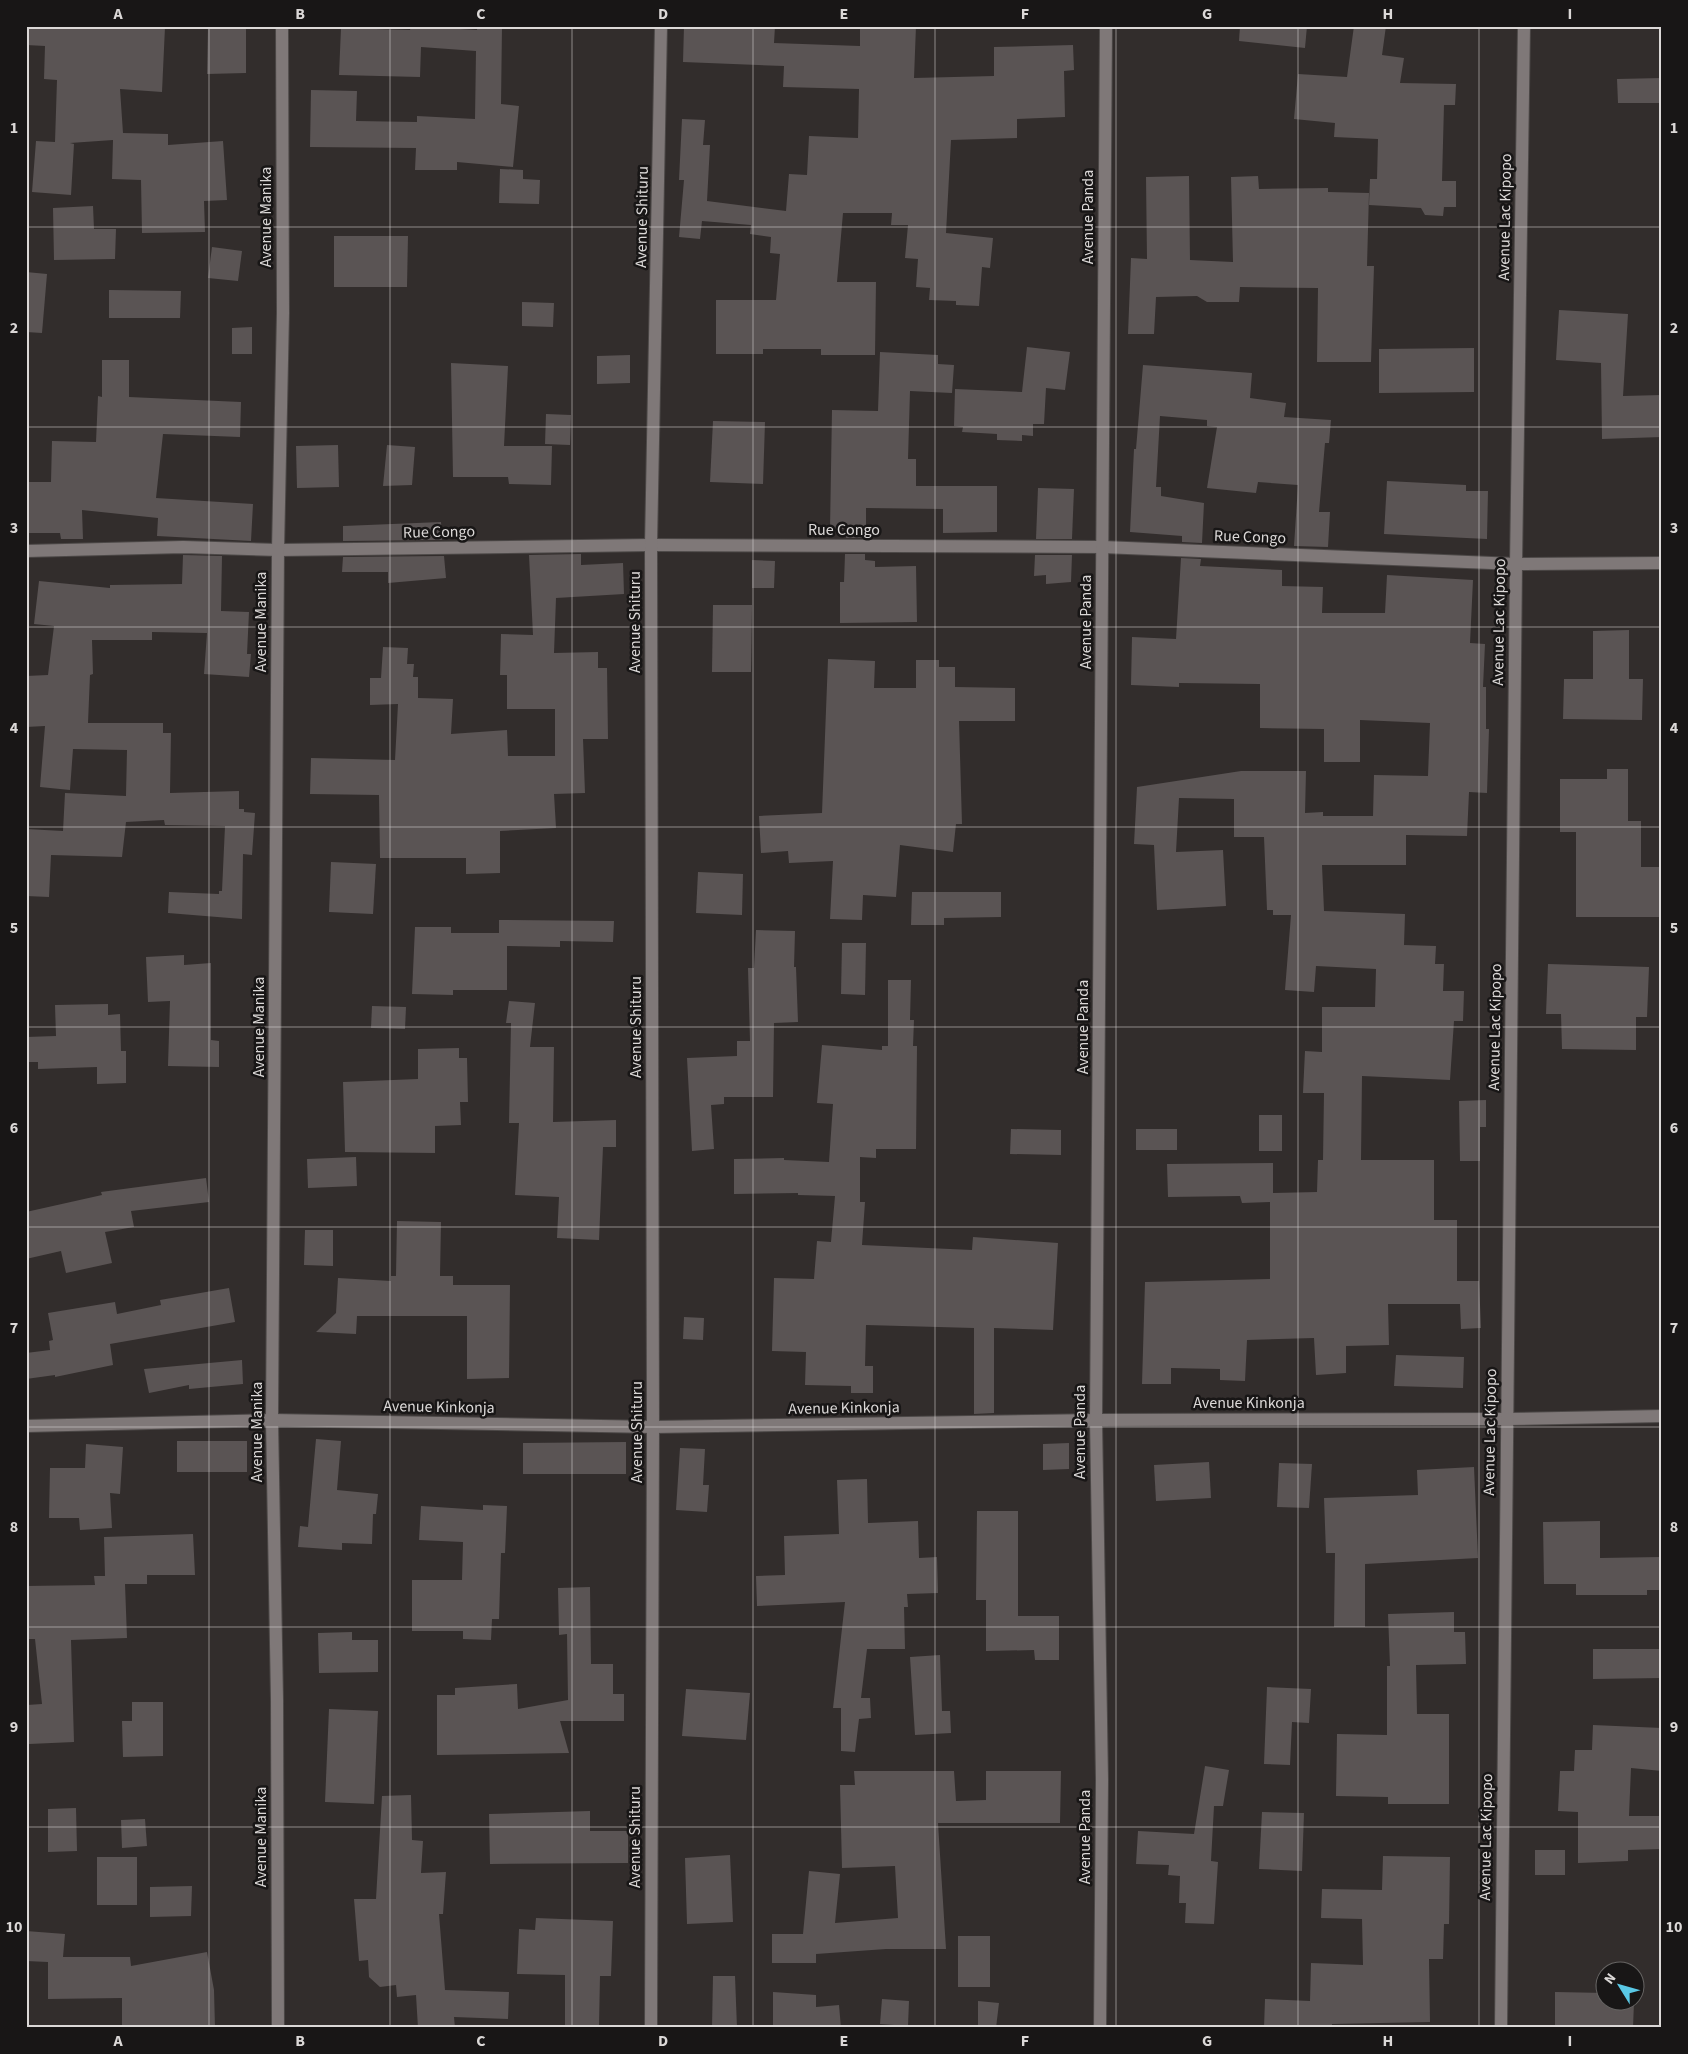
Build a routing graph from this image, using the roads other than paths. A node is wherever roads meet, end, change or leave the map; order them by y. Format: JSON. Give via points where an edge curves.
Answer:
{"nodes":[{"id":1,"x":282,"y":26,"type":"edge"},
{"id":2,"x":661,"y":26,"type":"edge"},
{"id":3,"x":1106,"y":26,"type":"edge"},
{"id":4,"x":1524,"y":26,"type":"edge"},
{"id":5,"x":651,"y":545,"type":"junction"},
{"id":6,"x":1103,"y":547,"type":"junction"},
{"id":7,"x":278,"y":550,"type":"junction"},
{"id":8,"x":26,"y":551,"type":"edge"},
{"id":9,"x":1662,"y":562,"type":"edge"},
{"id":10,"x":1516,"y":564,"type":"junction"},
{"id":11,"x":1662,"y":1416,"type":"edge"},
{"id":12,"x":1507,"y":1419,"type":"junction"},
{"id":13,"x":272,"y":1420,"type":"junction"},
{"id":14,"x":1096,"y":1420,"type":"junction"},
{"id":15,"x":26,"y":1426,"type":"edge"},
{"id":16,"x":653,"y":1427,"type":"junction"},
{"id":17,"x":278,"y":2028,"type":"edge"},
{"id":18,"x":651,"y":2028,"type":"edge"},
{"id":19,"x":1100,"y":2028,"type":"edge"},
{"id":20,"x":1501,"y":2028,"type":"edge"}],
"edges":[{"from":1,"to":7,"type":"street","name":"Avenue Manika","via":[[283,313]]},
{"from":2,"to":5,"type":"street","name":"Avenue Shituru"},
{"from":3,"to":6,"type":"street","name":"Avenue Panda"},
{"from":4,"to":10,"type":"street","name":"Avenue Lac Kipopo"},
{"from":5,"to":6,"type":"street","name":"Rue Congo"},
{"from":5,"to":7,"type":"street","name":"Rue Congo"},
{"from":5,"to":16,"type":"street","name":"Avenue Shituru"},
{"from":6,"to":10,"type":"street","name":"Rue Congo"},
{"from":6,"to":14,"type":"street","name":"Avenue Panda"},
{"from":7,"to":8,"type":"street","name":"Rue Congo"},
{"from":7,"to":13,"type":"street","name":"Avenue Manika"},
{"from":9,"to":10,"type":"street","name":"Rue Congo"},
{"from":10,"to":12,"type":"street","name":"Avenue Lac Kipopo"},
{"from":11,"to":12,"type":"street","name":"Avenue Kinkonja"},
{"from":12,"to":14,"type":"street","name":"Avenue Kinkonja"},
{"from":12,"to":20,"type":"street","name":"Avenue Lac Kipopo"},
{"from":13,"to":15,"type":"street","name":"Avenue Kinkonja"},
{"from":13,"to":16,"type":"street","name":"Avenue Kinkonja"},
{"from":13,"to":17,"type":"street","name":"Avenue Manika"},
{"from":14,"to":16,"type":"street","name":"Avenue Kinkonja"},
{"from":14,"to":19,"type":"street","name":"Avenue Panda","via":[[1102,1780]]},
{"from":16,"to":18,"type":"street","name":"Avenue Shituru"}]}
